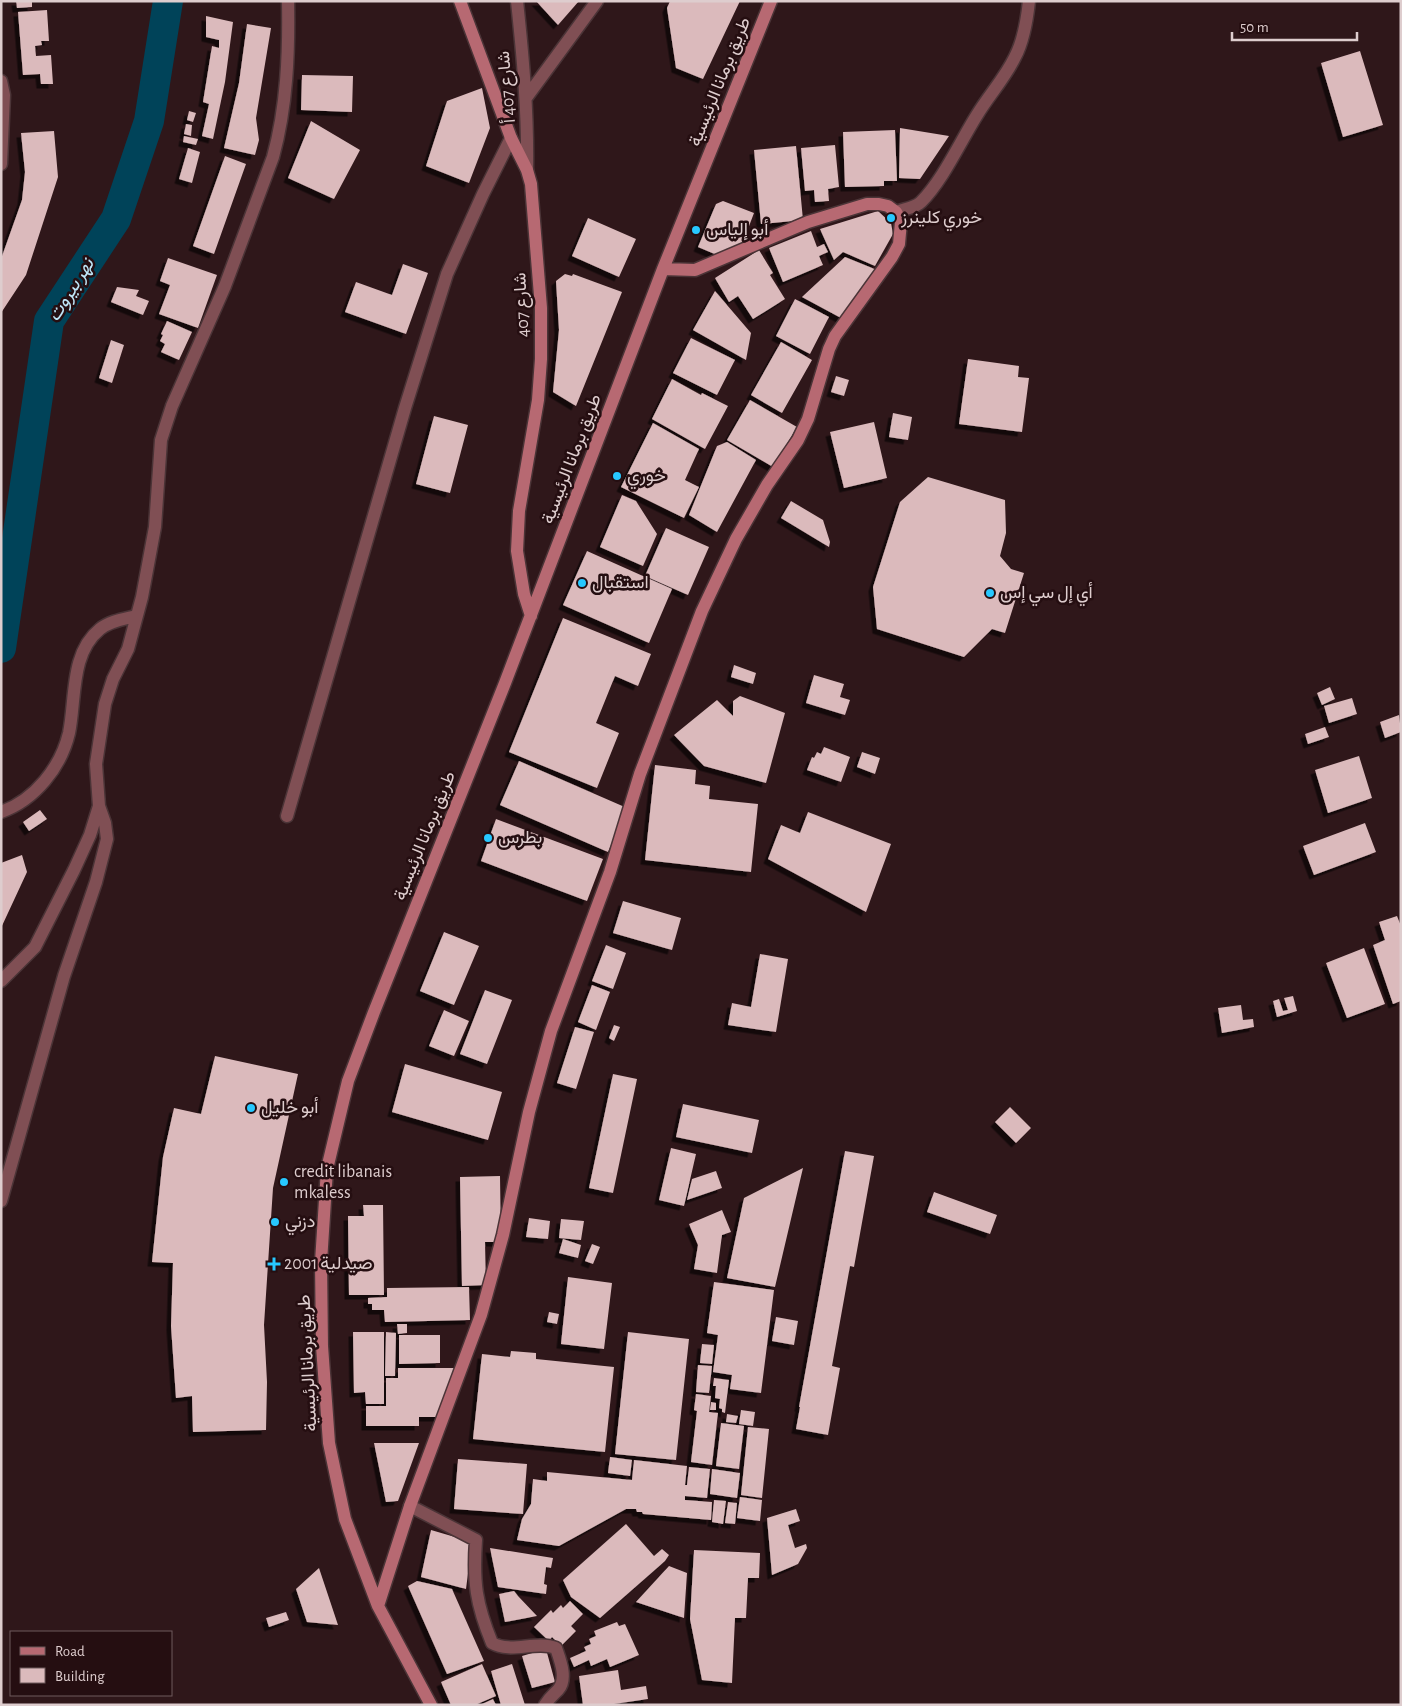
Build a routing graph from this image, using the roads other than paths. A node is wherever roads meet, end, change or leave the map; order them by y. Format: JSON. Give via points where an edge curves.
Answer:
{"nodes":[{"id":1,"x":288,"y":1,"type":"edge"},
{"id":2,"x":460,"y":1,"type":"edge"},
{"id":3,"x":517,"y":1,"type":"edge"},
{"id":4,"x":597,"y":1,"type":"edge"},
{"id":5,"x":771,"y":1,"type":"edge"},
{"id":6,"x":1029,"y":1,"type":"edge"},
{"id":7,"x":1,"y":81,"type":"edge"},
{"id":8,"x":526,"y":98,"type":"junction"},
{"id":9,"x":511,"y":138,"type":"junction"},
{"id":10,"x":1,"y":164,"type":"edge"},
{"id":11,"x":528,"y":170,"type":"junction"},
{"id":12,"x":896,"y":212,"type":"junction"},
{"id":13,"x":663,"y":269,"type":"junction"},
{"id":14,"x":136,"y":616,"type":"junction"},
{"id":15,"x":531,"y":616,"type":"junction"},
{"id":16,"x":99,"y":806,"type":"junction"},
{"id":17,"x":1,"y":812,"type":"edge"},
{"id":18,"x":288,"y":816,"type":"dead end"},
{"id":19,"x":1,"y":981,"type":"edge"},
{"id":20,"x":1,"y":1202,"type":"edge"},
{"id":21,"x":410,"y":1506,"type":"junction"},
{"id":22,"x":378,"y":1606,"type":"junction"},
{"id":23,"x":431,"y":1705,"type":"edge"},
{"id":24,"x":545,"y":1705,"type":"edge"}],
"edges":[{"from":1,"to":14,"type":"street","via":[[284,100],[274,157],[225,286],[165,424],[155,527]]},
{"from":2,"to":9,"type":"street","name":"شارع 407"},
{"from":3,"to":8,"type":"street","name":"شارع 407 أ"},
{"from":4,"to":8,"type":"street"},
{"from":5,"to":13,"type":"street","name":"طريق برمانا الرئيسية"},
{"from":6,"to":12,"type":"street","via":[[1028,18],[1016,57],[978,112],[934,186],[919,204]]},
{"from":7,"to":10,"type":"street","via":[[4,95]]},
{"from":8,"to":11,"type":"street","name":"شارع 407 أ"},
{"from":9,"to":11,"type":"street","name":"شارع 407"},
{"from":9,"to":18,"type":"street","via":[[447,274],[405,408]]},
{"from":11,"to":15,"type":"street","name":"شارع 407","via":[[542,332],[538,400],[517,529],[520,571]]},
{"from":12,"to":13,"type":"street","via":[[888,206],[867,204],[808,222],[695,270]]},
{"from":12,"to":21,"type":"street","via":[[901,222],[899,244],[835,336],[798,440],[736,539],[702,611],[640,774],[610,872],[551,1031],[481,1316]]},
{"from":13,"to":15,"type":"street","name":"طريق برمانا الرئيسية"},
{"from":14,"to":16,"type":"street","via":[[128,648],[113,679],[106,704],[95,771]]},
{"from":14,"to":17,"type":"street","via":[[102,627],[88,643],[78,667],[69,734],[52,772],[33,792]]},
{"from":15,"to":22,"type":"street","name":"طريق برمانا الرئيسية","via":[[348,1081],[327,1169],[321,1262],[322,1346],[329,1438],[345,1519]]},
{"from":16,"to":19,"type":"street","via":[[78,862],[35,947]]},
{"from":16,"to":20,"type":"street","via":[[108,839],[64,976]]},
{"from":21,"to":22,"type":"street"},
{"from":21,"to":24,"type":"street","via":[[476,1540],[476,1598],[492,1643],[501,1648],[548,1645],[556,1648],[563,1678],[559,1689]]},
{"from":22,"to":23,"type":"street","name":"طريق برمانا الرئيسية"}]}
